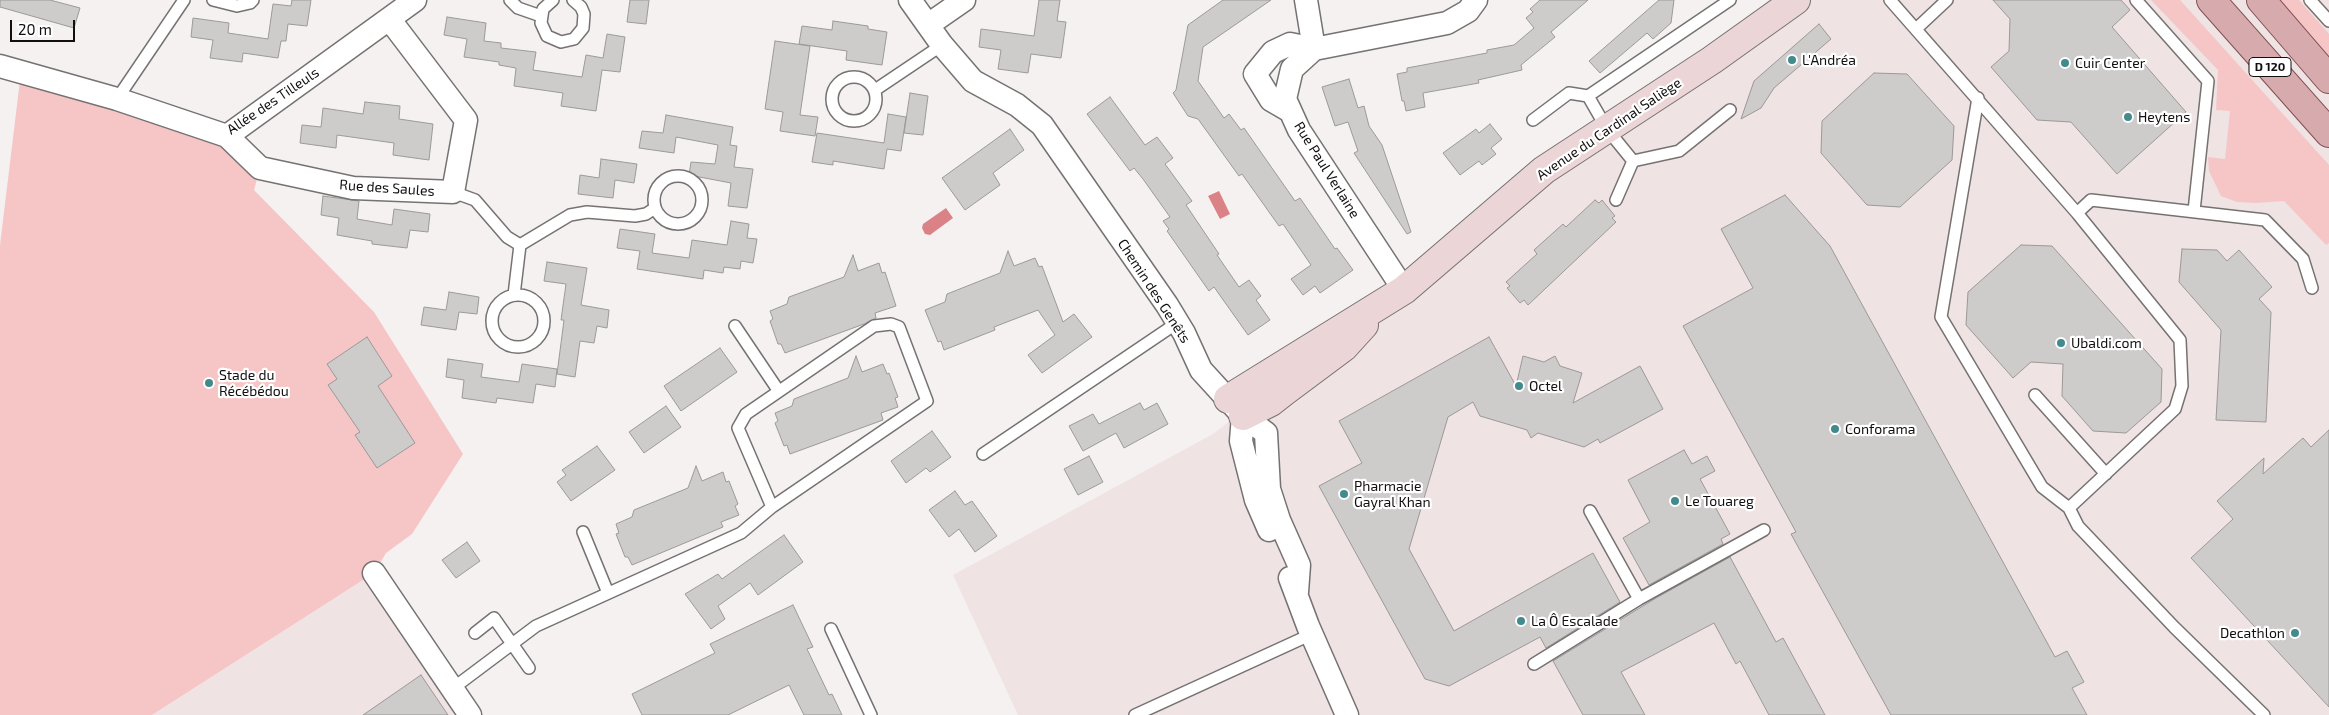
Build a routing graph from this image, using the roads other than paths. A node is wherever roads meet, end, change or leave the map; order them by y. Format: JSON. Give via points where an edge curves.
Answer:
{"nodes":[{"id":1,"x":184,"y":0,"type":"edge"},
{"id":2,"x":213,"y":0,"type":"edge"},
{"id":3,"x":253,"y":0,"type":"edge"},
{"id":4,"x":415,"y":0,"type":"edge"},
{"id":5,"x":510,"y":0,"type":"edge"},
{"id":6,"x":552,"y":0,"type":"edge"},
{"id":7,"x":573,"y":0,"type":"edge"},
{"id":8,"x":910,"y":0,"type":"edge"},
{"id":9,"x":964,"y":0,"type":"edge"},
{"id":10,"x":1306,"y":0,"type":"edge"},
{"id":11,"x":1476,"y":0,"type":"edge"},
{"id":12,"x":1730,"y":0,"type":"edge"},
{"id":13,"x":1890,"y":0,"type":"edge"},
{"id":14,"x":1947,"y":0,"type":"edge"},
{"id":15,"x":2136,"y":0,"type":"edge"},
{"id":16,"x":2211,"y":0,"type":"edge"},
{"id":17,"x":2261,"y":0,"type":"edge"},
{"id":18,"x":2310,"y":0,"type":"edge"},
{"id":19,"x":1781,"y":4,"type":"edge"},
{"id":20,"x":540,"y":16,"type":"junction"},
{"id":21,"x":390,"y":20,"type":"junction"},
{"id":22,"x":2329,"y":20,"type":"edge"},
{"id":23,"x":928,"y":25,"type":"junction"},
{"id":24,"x":1916,"y":29,"type":"junction"},
{"id":25,"x":942,"y":45,"type":"junction"},
{"id":26,"x":1314,"y":49,"type":"junction"},
{"id":27,"x":0,"y":66,"type":"edge"},
{"id":28,"x":2329,"y":79,"type":"edge"},
{"id":29,"x":875,"y":90,"type":"junction"},
{"id":30,"x":1588,"y":96,"type":"junction"},
{"id":31,"x":1978,"y":98,"type":"junction"},
{"id":32,"x":117,"y":99,"type":"junction"},
{"id":33,"x":1730,"y":110,"type":"dead end"},
{"id":34,"x":1290,"y":111,"type":"junction"},
{"id":35,"x":1533,"y":120,"type":"dead end"},
{"id":36,"x":1607,"y":129,"type":"junction"},
{"id":37,"x":2329,"y":132,"type":"edge"},
{"id":38,"x":227,"y":136,"type":"junction"},
{"id":39,"x":1633,"y":161,"type":"junction"},
{"id":40,"x":452,"y":192,"type":"junction"},
{"id":41,"x":1616,"y":200,"type":"dead end"},
{"id":42,"x":655,"y":208,"type":"junction"},
{"id":43,"x":2194,"y":211,"type":"junction"},
{"id":44,"x":2077,"y":213,"type":"junction"},
{"id":45,"x":520,"y":245,"type":"junction"},
{"id":46,"x":2312,"y":288,"type":"dead end"},
{"id":47,"x":1404,"y":290,"type":"junction"},
{"id":48,"x":514,"y":295,"type":"junction"},
{"id":49,"x":1177,"y":323,"type":"junction"},
{"id":50,"x":735,"y":326,"type":"dead end"},
{"id":51,"x":778,"y":390,"type":"junction"},
{"id":52,"x":2035,"y":395,"type":"dead end"},
{"id":53,"x":1235,"y":407,"type":"junction"},
{"id":54,"x":983,"y":454,"type":"dead end"},
{"id":55,"x":2106,"y":474,"type":"junction"},
{"id":56,"x":772,"y":507,"type":"junction"},
{"id":57,"x":2069,"y":508,"type":"junction"},
{"id":58,"x":1590,"y":511,"type":"dead end"},
{"id":59,"x":1764,"y":530,"type":"dead end"},
{"id":60,"x":582,"y":532,"type":"dead end"},
{"id":61,"x":374,"y":573,"type":"dead end"},
{"id":62,"x":608,"y":594,"type":"junction"},
{"id":63,"x":1639,"y":599,"type":"junction"},
{"id":64,"x":831,"y":630,"type":"dead end"},
{"id":65,"x":474,"y":633,"type":"dead end"},
{"id":66,"x":1312,"y":634,"type":"junction"},
{"id":67,"x":512,"y":644,"type":"junction"},
{"id":68,"x":1534,"y":664,"type":"dead end"},
{"id":69,"x":529,"y":668,"type":"dead end"},
{"id":70,"x":452,"y":689,"type":"junction"},
{"id":71,"x":470,"y":715,"type":"edge"},
{"id":72,"x":871,"y":715,"type":"edge"},
{"id":73,"x":1135,"y":715,"type":"edge"},
{"id":74,"x":1346,"y":715,"type":"edge"},
{"id":75,"x":2264,"y":715,"type":"edge"}],
"edges":[{"from":1,"to":32,"type":"lane"},
{"from":2,"to":3,"type":"lane","via":[[236,6]]},
{"from":4,"to":21,"type":"street","name":"Allée des Tilleuls"},
{"from":5,"to":20,"type":"lane","via":[[518,8]]},
{"from":6,"to":20,"type":"lane"},
{"from":7,"to":20,"type":"lane","via":[[581,7],[585,22],[574,39],[561,42],[548,36]]},
{"from":8,"to":23,"type":"street","name":"Chemin des Genêts"},
{"from":9,"to":23,"type":"street"},
{"from":10,"to":26,"type":"street"},
{"from":11,"to":26,"type":"street","via":[[1468,11],[1447,23]]},
{"from":12,"to":30,"type":"lane"},
{"from":13,"to":24,"type":"lane"},
{"from":14,"to":24,"type":"lane"},
{"from":15,"to":43,"type":"lane","via":[[2208,81]]},
{"from":16,"to":37,"type":"main road","number":"D 120"},
{"from":17,"to":28,"type":"main road","number":"D 120"},
{"from":18,"to":22,"type":"lane"},
{"from":19,"to":36,"type":"main road","name":"Avenue du Cardinal Saliège","via":[[1712,60]]},
{"from":21,"to":38,"type":"street","name":"Allée des Tilleuls"},
{"from":21,"to":40,"type":"street","name":"Rue des Saules","via":[[466,120]]},
{"from":23,"to":25,"type":"street","name":"Chemin des Genêts"},
{"from":24,"to":31,"type":"lane"},
{"from":25,"to":29,"type":"lane"},
{"from":25,"to":49,"type":"street","name":"Chemin des Genêts","via":[[973,81],[1017,105],[1042,126]]},
{"from":26,"to":34,"type":"street","name":"Rue Paul Verlaine","via":[[1292,69],[1285,98]]},
{"from":26,"to":34,"type":"street","via":[[1290,44],[1273,52],[1254,74],[1271,100]]},
{"from":27,"to":32,"type":"street","name":"Allée des Tilleuls"},
{"from":29,"to":29,"type":"lane","via":[[868,80],[856,76],[842,78],[833,88],[831,104],[845,120],[859,121],[870,115],[876,102]]},
{"from":30,"to":35,"type":"lane","via":[[1568,93]]},
{"from":30,"to":36,"type":"lane"},
{"from":31,"to":44,"type":"lane"},
{"from":31,"to":57,"type":"lane","via":[[1941,317],[2042,487]]},
{"from":32,"to":38,"type":"street","name":"Allée des Tilleuls"},
{"from":33,"to":39,"type":"lane","via":[[1679,151]]},
{"from":34,"to":47,"type":"street","name":"Rue Paul Verlaine","via":[[1299,130]]},
{"from":36,"to":39,"type":"lane"},
{"from":36,"to":47,"type":"main road","name":"Avenue du Cardinal Saliège","via":[[1544,170]]},
{"from":38,"to":40,"type":"street","name":"Rue des Saules","via":[[260,168],[353,188]]},
{"from":39,"to":41,"type":"lane"},
{"from":40,"to":45,"type":"lane","via":[[475,200],[507,237]]},
{"from":42,"to":42,"type":"lane","via":[[664,219],[678,224],[689,221],[700,210],[702,195],[697,185],[687,177],[673,176],[660,183],[654,197]]},
{"from":42,"to":45,"type":"lane","via":[[635,216],[587,212],[570,215]]},
{"from":43,"to":44,"type":"lane","via":[[2091,200]]},
{"from":43,"to":46,"type":"lane","via":[[2265,220],[2303,259]]},
{"from":44,"to":55,"type":"lane","via":[[2180,340],[2182,386],[2175,409]]},
{"from":45,"to":48,"type":"lane"},
{"from":47,"to":53,"type":"main road","name":"Avenue du Cardinal Saliège","via":[[1326,336]]},
{"from":48,"to":48,"type":"lane","via":[[500,302],[493,312],[492,327],[499,340],[513,348],[528,346],[537,340],[544,328],[542,310],[531,298]]},
{"from":49,"to":53,"type":"street","name":"Chemin des Genêts","via":[[1201,370]]},
{"from":49,"to":54,"type":"lane"},
{"from":50,"to":51,"type":"lane"},
{"from":51,"to":56,"type":"lane","via":[[746,414],[738,428]]},
{"from":51,"to":56,"type":"lane","via":[[874,326],[891,324],[899,327],[927,401]]},
{"from":52,"to":55,"type":"lane"},
{"from":53,"to":66,"type":"street","via":[[1256,500]]},
{"from":55,"to":57,"type":"lane"},
{"from":56,"to":62,"type":"lane","via":[[741,533]]},
{"from":57,"to":75,"type":"lane","via":[[2078,526]]},
{"from":58,"to":63,"type":"lane"},
{"from":59,"to":63,"type":"lane"},
{"from":60,"to":62,"type":"lane"},
{"from":61,"to":70,"type":"street"},
{"from":62,"to":67,"type":"lane","via":[[536,626]]},
{"from":63,"to":68,"type":"lane"},
{"from":64,"to":72,"type":"lane"},
{"from":65,"to":67,"type":"lane","via":[[494,618]]},
{"from":66,"to":73,"type":"lane"},
{"from":66,"to":74,"type":"street"},
{"from":67,"to":69,"type":"lane"},
{"from":67,"to":70,"type":"lane"},
{"from":70,"to":71,"type":"street"}]}
